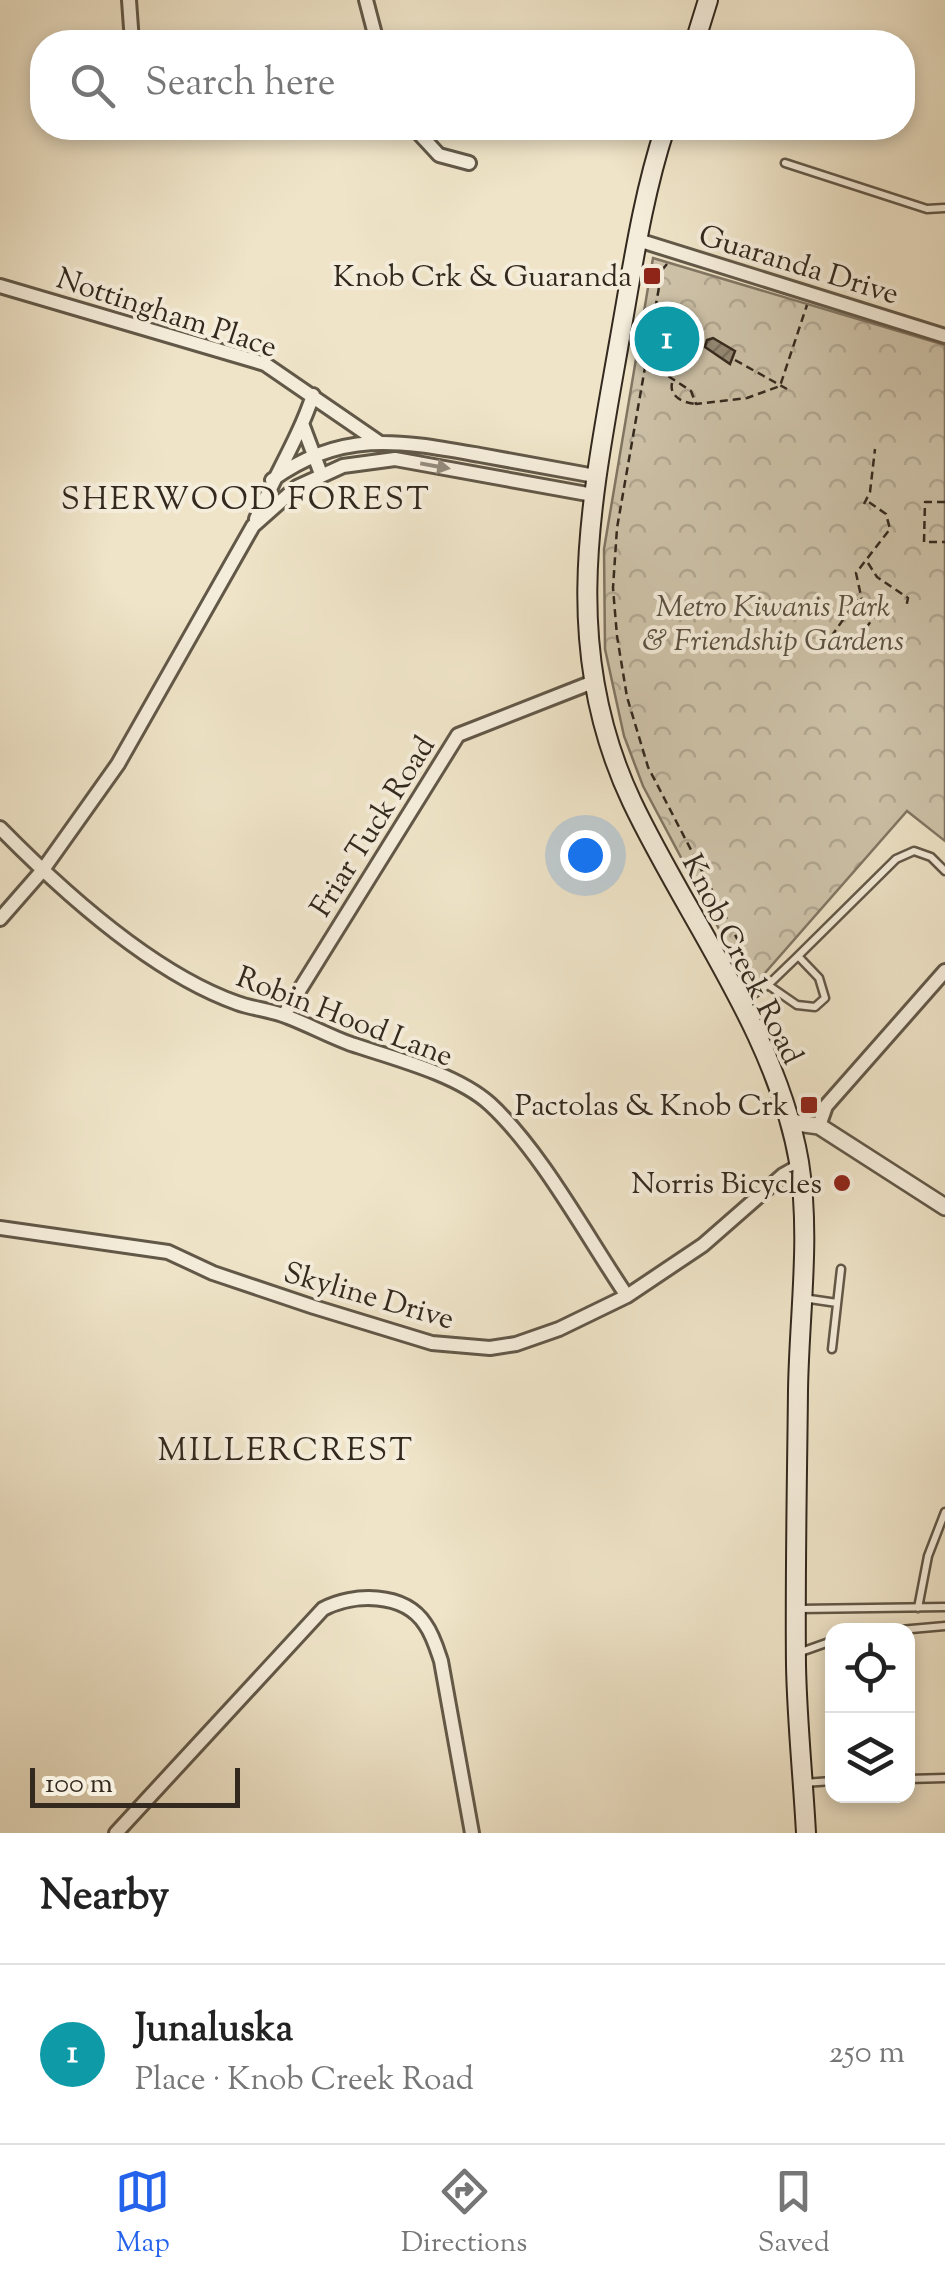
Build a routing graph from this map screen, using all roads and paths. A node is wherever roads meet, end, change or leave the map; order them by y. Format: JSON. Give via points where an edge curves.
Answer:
{"nodes":[{"id":1,"x":129,"y":0,"type":"edge"},
{"id":2,"x":366,"y":0,"type":"edge"},
{"id":3,"x":708,"y":0,"type":"edge"},
{"id":4,"x":131,"y":30,"type":"edge"},
{"id":5,"x":375,"y":30,"type":"edge"},
{"id":6,"x":699,"y":30,"type":"edge"},
{"id":7,"x":425,"y":140,"type":"edge"},
{"id":8,"x":661,"y":140,"type":"edge"},
{"id":9,"x":468,"y":163,"type":"dead end"},
{"id":10,"x":785,"y":164,"type":"dead end"},
{"id":11,"x":945,"y":207,"type":"edge"},
{"id":12,"x":638,"y":240,"type":"junction"},
{"id":13,"x":674,"y":263,"type":"dead end"},
{"id":14,"x":0,"y":286,"type":"edge"},
{"id":15,"x":808,"y":303,"type":"dead end"},
{"id":16,"x":945,"y":336,"type":"edge"},
{"id":17,"x":661,"y":338,"type":"dead end"},
{"id":18,"x":735,"y":360,"type":"dead end"},
{"id":19,"x":672,"y":381,"type":"junction"},
{"id":20,"x":780,"y":386,"type":"junction"},
{"id":21,"x":787,"y":389,"type":"dead end"},
{"id":22,"x":314,"y":396,"type":"junction"},
{"id":23,"x":696,"y":404,"type":"junction"},
{"id":24,"x":303,"y":426,"type":"junction"},
{"id":25,"x":396,"y":441,"type":"junction"},
{"id":26,"x":380,"y":442,"type":"junction"},
{"id":27,"x":874,"y":449,"type":"dead end"},
{"id":28,"x":312,"y":456,"type":"junction"},
{"id":29,"x":395,"y":459,"type":"junction"},
{"id":30,"x":321,"y":474,"type":"junction"},
{"id":31,"x":272,"y":480,"type":"junction"},
{"id":32,"x":594,"y":486,"type":"junction"},
{"id":33,"x":945,"y":502,"type":"edge"},
{"id":34,"x":253,"y":526,"type":"junction"},
{"id":35,"x":945,"y":542,"type":"edge"},
{"id":36,"x":867,"y":562,"type":"junction"},
{"id":37,"x":864,"y":605,"type":"junction"},
{"id":38,"x":906,"y":608,"type":"dead end"},
{"id":39,"x":593,"y":682,"type":"junction"},
{"id":40,"x":0,"y":828,"type":"edge"},
{"id":41,"x":945,"y":870,"type":"edge"},
{"id":42,"x":42,"y":871,"type":"junction"},
{"id":43,"x":0,"y":919,"type":"edge"},
{"id":44,"x":798,"y":956,"type":"junction"},
{"id":45,"x":945,"y":971,"type":"edge"},
{"id":46,"x":766,"y":986,"type":"junction"},
{"id":47,"x":740,"y":1003,"type":"junction"},
{"id":48,"x":284,"y":1015,"type":"junction"},
{"id":49,"x":790,"y":1122,"type":"junction"},
{"id":50,"x":819,"y":1126,"type":"junction"},
{"id":51,"x":800,"y":1166,"type":"junction"},
{"id":52,"x":945,"y":1207,"type":"edge"},
{"id":53,"x":0,"y":1228,"type":"edge"},
{"id":54,"x":842,"y":1268,"type":"dead end"},
{"id":55,"x":626,"y":1296,"type":"junction"},
{"id":56,"x":802,"y":1298,"type":"junction"},
{"id":57,"x":837,"y":1303,"type":"junction"},
{"id":58,"x":832,"y":1349,"type":"dead end"},
{"id":59,"x":945,"y":1512,"type":"edge"},
{"id":60,"x":945,"y":1607,"type":"edge"},
{"id":61,"x":918,"y":1608,"type":"junction"},
{"id":62,"x":798,"y":1609,"type":"junction"},
{"id":63,"x":945,"y":1626,"type":"edge"},
{"id":64,"x":915,"y":1629,"type":"edge"},
{"id":65,"x":825,"y":1643,"type":"edge"},
{"id":66,"x":796,"y":1653,"type":"junction"},
{"id":67,"x":945,"y":1778,"type":"edge"},
{"id":68,"x":915,"y":1779,"type":"edge"},
{"id":69,"x":825,"y":1781,"type":"edge"},
{"id":70,"x":803,"y":1783,"type":"junction"},
{"id":71,"x":116,"y":1833,"type":"edge"},
{"id":72,"x":472,"y":1833,"type":"edge"},
{"id":73,"x":806,"y":1833,"type":"edge"}],
"edges":[{"from":1,"to":4,"type":"street"},
{"from":2,"to":5,"type":"street"},
{"from":3,"to":6,"type":"main road"},
{"from":7,"to":9,"type":"street","via":[[439,156]]},
{"from":8,"to":12,"type":"main road","name":"Knob Creek Road"},
{"from":10,"to":11,"type":"lane","via":[[928,209]]},
{"from":12,"to":16,"type":"street","name":"Guaranda Drive"},
{"from":12,"to":32,"type":"main road","name":"Knob Creek Road"},
{"from":13,"to":46,"type":"path","via":[[662,270],[617,528],[617,636],[648,767]]},
{"from":14,"to":22,"type":"street","name":"Nottingham Place","via":[[265,364]]},
{"from":15,"to":20,"type":"path"},
{"from":17,"to":19,"type":"path"},
{"from":18,"to":20,"type":"path"},
{"from":19,"to":23,"type":"path","via":[[692,391]]},
{"from":19,"to":23,"type":"path","via":[[675,394]]},
{"from":20,"to":21,"type":"path"},
{"from":20,"to":23,"type":"path"},
{"from":22,"to":24,"type":"street"},
{"from":22,"to":26,"type":"street","name":"Nottingham Place"},
{"from":24,"to":28,"type":"street"},
{"from":24,"to":31,"type":"street"},
{"from":25,"to":26,"type":"street"},
{"from":25,"to":29,"type":"street"},
{"from":25,"to":32,"type":"street"},
{"from":26,"to":28,"type":"street"},
{"from":27,"to":36,"type":"path","via":[[865,502],[886,514],[890,529]]},
{"from":28,"to":30,"type":"street"},
{"from":28,"to":31,"type":"street"},
{"from":29,"to":30,"type":"street"},
{"from":29,"to":32,"type":"street","one_way":true},
{"from":30,"to":34,"type":"street"},
{"from":31,"to":34,"type":"street"},
{"from":32,"to":39,"type":"main road","name":"Knob Creek Road","via":[[585,588]]},
{"from":33,"to":35,"type":"path","via":[[925,502],[924,542]]},
{"from":34,"to":42,"type":"street","via":[[118,764]]},
{"from":36,"to":37,"type":"path","via":[[856,573]]},
{"from":36,"to":38,"type":"path","via":[[908,598]]},
{"from":37,"to":37,"type":"path","via":[[856,600],[833,634],[852,648],[876,614]]},
{"from":39,"to":47,"type":"main road","name":"Knob Creek Road","via":[[631,800]]},
{"from":39,"to":48,"type":"street","name":"Friar Tuck Road","via":[[458,735]]},
{"from":40,"to":42,"type":"street","name":"Robin Hood Lane"},
{"from":41,"to":44,"type":"lane","via":[[914,851],[896,859]]},
{"from":42,"to":43,"type":"street"},
{"from":42,"to":48,"type":"street","name":"Robin Hood Lane","via":[[180,978]]},
{"from":44,"to":46,"type":"lane"},
{"from":44,"to":46,"type":"lane","via":[[825,998],[815,1007],[797,1005]]},
{"from":45,"to":50,"type":"street","via":[[826,1106]]},
{"from":46,"to":47,"type":"lane"},
{"from":47,"to":49,"type":"main road","name":"Knob Creek Road"},
{"from":48,"to":55,"type":"street","name":"Robin Hood Lane","via":[[487,1102],[521,1137]]},
{"from":49,"to":50,"type":"street"},
{"from":49,"to":51,"type":"main road","name":"Knob Creek Road"},
{"from":50,"to":52,"type":"street"},
{"from":51,"to":55,"type":"street","name":"Skyline Drive","via":[[703,1246]]},
{"from":51,"to":56,"type":"main road","name":"Knob Creek Road"},
{"from":53,"to":55,"type":"street","name":"Skyline Drive","via":[[168,1252],[314,1307],[460,1348],[516,1344]]},
{"from":54,"to":57,"type":"lane"},
{"from":56,"to":57,"type":"lane"},
{"from":56,"to":62,"type":"main road","name":"Knob Creek Road"},
{"from":57,"to":58,"type":"lane"},
{"from":59,"to":61,"type":"lane"},
{"from":60,"to":61,"type":"lane"},
{"from":61,"to":62,"type":"lane"},
{"from":62,"to":66,"type":"main road","name":"Knob Creek Road"},
{"from":63,"to":64,"type":"lane"},
{"from":65,"to":66,"type":"lane"},
{"from":66,"to":70,"type":"main road","name":"Knob Creek Road"},
{"from":67,"to":68,"type":"lane"},
{"from":69,"to":70,"type":"lane"},
{"from":70,"to":73,"type":"main road","name":"Knob Creek Road"},
{"from":71,"to":72,"type":"street","via":[[323,1609],[371,1598],[409,1608],[433,1640]]}]}
